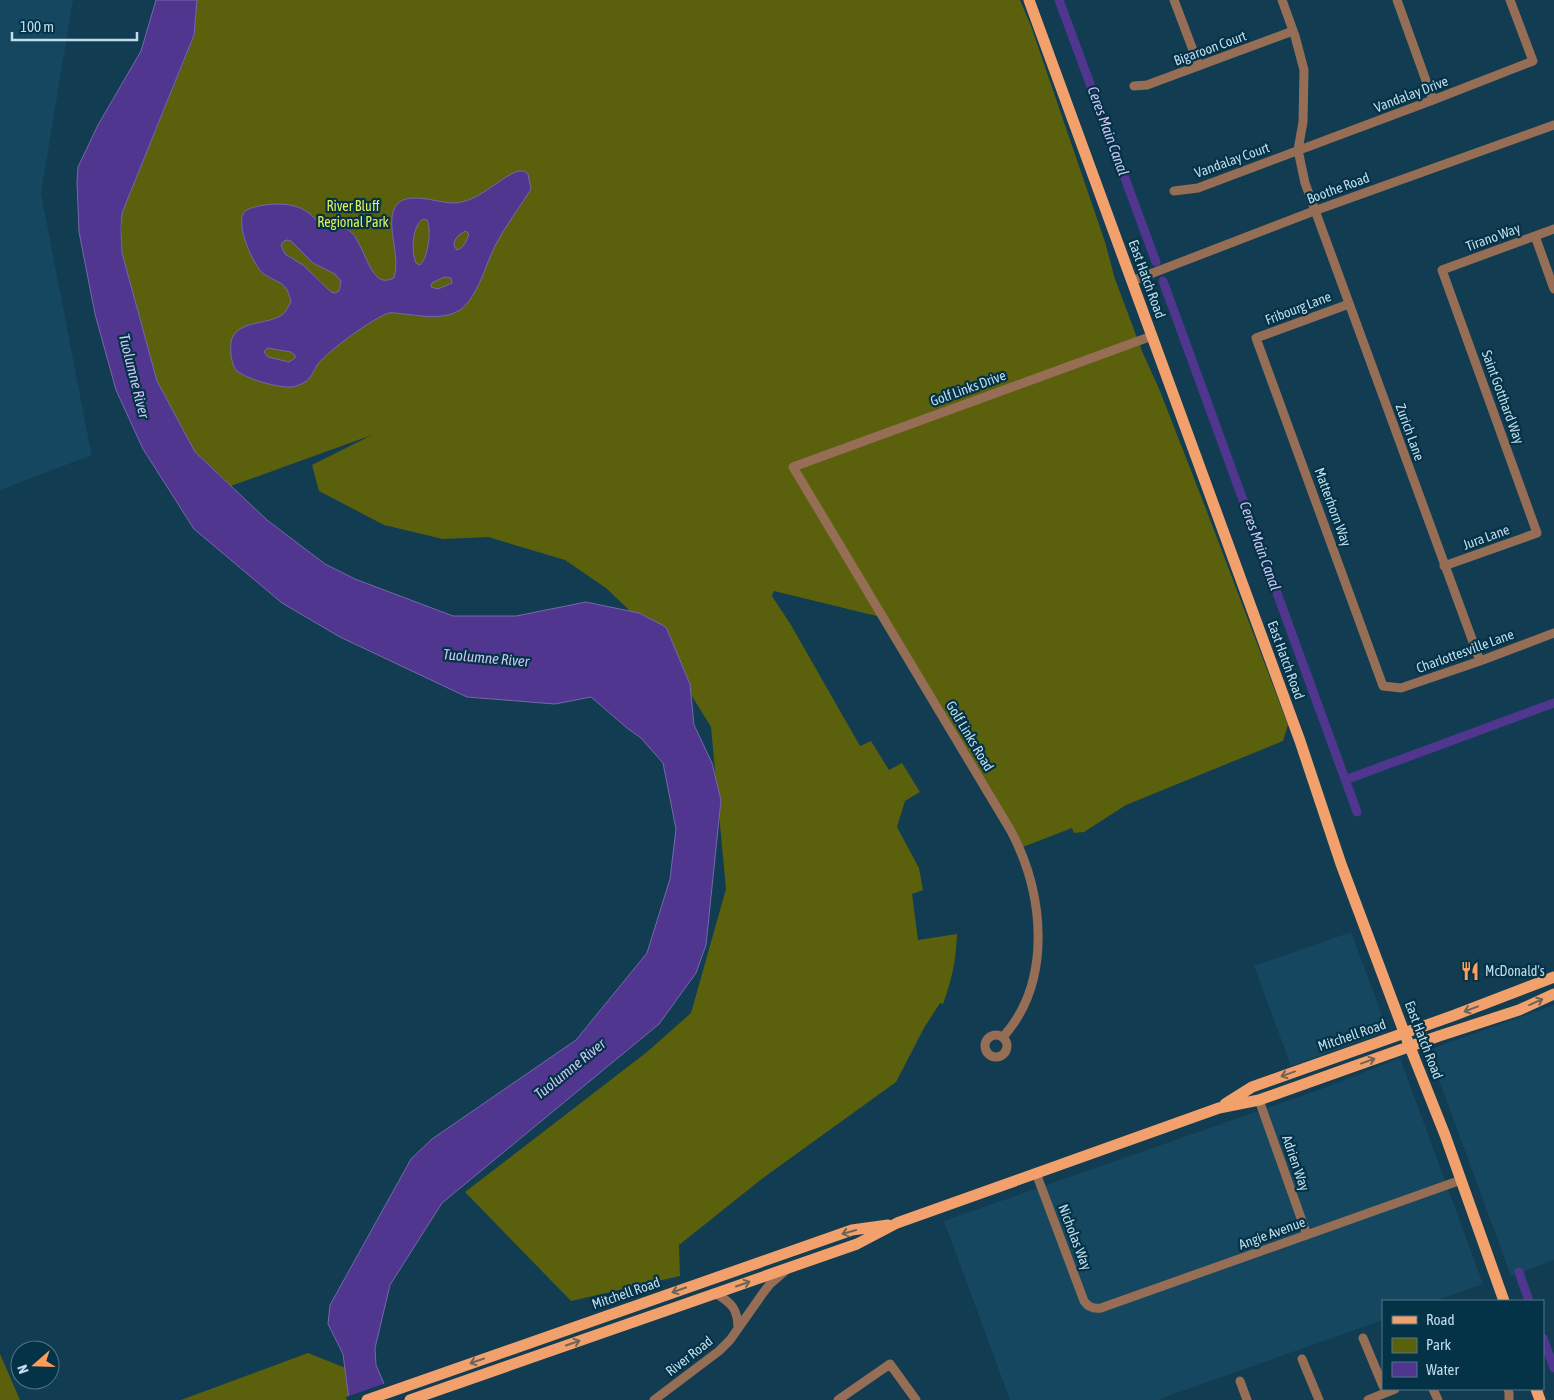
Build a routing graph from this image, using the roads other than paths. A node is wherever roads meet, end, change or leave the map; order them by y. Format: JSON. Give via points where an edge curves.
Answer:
{"nodes":[{"id":1,"x":1029,"y":0,"type":"edge"},
{"id":2,"x":1174,"y":0,"type":"edge"},
{"id":3,"x":1282,"y":0,"type":"edge"},
{"id":4,"x":1397,"y":0,"type":"edge"},
{"id":5,"x":1510,"y":0,"type":"edge"},
{"id":6,"x":1293,"y":31,"type":"junction"},
{"id":7,"x":1199,"y":66,"type":"junction"},
{"id":8,"x":1134,"y":86,"type":"dead end"},
{"id":9,"x":1433,"y":100,"type":"junction"},
{"id":10,"x":1554,"y":125,"type":"edge"},
{"id":11,"x":1298,"y":150,"type":"junction"},
{"id":12,"x":1174,"y":191,"type":"dead end"},
{"id":13,"x":1314,"y":211,"type":"junction"},
{"id":14,"x":1554,"y":229,"type":"edge"},
{"id":15,"x":1534,"y":236,"type":"junction"},
{"id":16,"x":1442,"y":270,"type":"joint"},
{"id":17,"x":1132,"y":281,"type":"junction"},
{"id":18,"x":1554,"y":289,"type":"edge"},
{"id":19,"x":1349,"y":304,"type":"junction"},
{"id":20,"x":1152,"y":336,"type":"junction"},
{"id":21,"x":1256,"y":338,"type":"joint"},
{"id":22,"x":793,"y":467,"type":"joint"},
{"id":23,"x":1537,"y":533,"type":"joint"},
{"id":24,"x":1444,"y":566,"type":"junction"},
{"id":25,"x":1554,"y":633,"type":"edge"},
{"id":26,"x":1480,"y":662,"type":"junction"},
{"id":27,"x":1383,"y":686,"type":"joint"},
{"id":28,"x":1554,"y":978,"type":"edge"},
{"id":29,"x":1554,"y":994,"type":"edge"},
{"id":30,"x":1404,"y":1032,"type":"junction"},
{"id":31,"x":1003,"y":1037,"type":"dead end"},
{"id":32,"x":1410,"y":1046,"type":"junction"},
{"id":33,"x":1259,"y":1100,"type":"junction"},
{"id":34,"x":1219,"y":1108,"type":"junction"},
{"id":35,"x":1036,"y":1173,"type":"junction"},
{"id":36,"x":1461,"y":1180,"type":"junction"},
{"id":37,"x":897,"y":1223,"type":"junction"},
{"id":38,"x":1307,"y":1235,"type":"junction"},
{"id":39,"x":789,"y":1268,"type":"junction"},
{"id":40,"x":714,"y":1293,"type":"junction"},
{"id":41,"x":1504,"y":1300,"type":"edge"},
{"id":42,"x":1091,"y":1307,"type":"joint"},
{"id":43,"x":738,"y":1329,"type":"junction"},
{"id":44,"x":1364,"y":1338,"type":"dead end"},
{"id":45,"x":1302,"y":1359,"type":"dead end"},
{"id":46,"x":1240,"y":1381,"type":"dead end"},
{"id":47,"x":1382,"y":1384,"type":"edge"},
{"id":48,"x":1383,"y":1390,"type":"edge"},
{"id":49,"x":367,"y":1400,"type":"edge"},
{"id":50,"x":410,"y":1400,"type":"edge"},
{"id":51,"x":654,"y":1400,"type":"edge"},
{"id":52,"x":838,"y":1400,"type":"edge"},
{"id":53,"x":916,"y":1400,"type":"edge"},
{"id":54,"x":1247,"y":1400,"type":"edge"},
{"id":55,"x":1319,"y":1400,"type":"edge"},
{"id":56,"x":1368,"y":1400,"type":"edge"}],
"edges":[{"from":1,"to":17,"type":"main road","name":"East Hatch Road"},
{"from":2,"to":7,"type":"street"},
{"from":3,"to":6,"type":"street"},
{"from":4,"to":9,"type":"street"},
{"from":5,"to":9,"type":"street","name":"Vandalay Drive","via":[[1533,61]]},
{"from":6,"to":7,"type":"street","name":"Bigaroon Court"},
{"from":6,"to":11,"type":"street","via":[[1304,70],[1303,122]]},
{"from":7,"to":8,"type":"street","name":"Bigaroon Court","via":[[1147,85]]},
{"from":9,"to":11,"type":"street","name":"Vandalay Drive"},
{"from":10,"to":13,"type":"street","name":"Boothe Road"},
{"from":11,"to":12,"type":"street","name":"Vandalay Court","via":[[1198,188]]},
{"from":11,"to":13,"type":"street","name":"Zurich Lane"},
{"from":13,"to":17,"type":"street","name":"Boothe Road"},
{"from":13,"to":19,"type":"street","name":"Zurich Lane"},
{"from":14,"to":15,"type":"street","name":"Tirano Way"},
{"from":15,"to":16,"type":"street","name":"Tirano Way"},
{"from":15,"to":18,"type":"street"},
{"from":16,"to":23,"type":"street","name":"Saint Gotthard Way"},
{"from":17,"to":20,"type":"main road","name":"East Hatch Road"},
{"from":19,"to":21,"type":"street","name":"Fribourg Lane"},
{"from":19,"to":24,"type":"street","name":"Zurich Lane"},
{"from":20,"to":22,"type":"street","name":"Golf Links Drive"},
{"from":20,"to":30,"type":"main road","name":"East Hatch Road"},
{"from":21,"to":27,"type":"street","name":"Matterhorn Way"},
{"from":22,"to":31,"type":"street","name":"Golf Links Road","via":[[1011,831],[1025,862],[1036,901],[1038,948],[1025,1003]]},
{"from":23,"to":24,"type":"street","name":"Jura Lane"},
{"from":24,"to":26,"type":"street","name":"Zurich Lane"},
{"from":25,"to":26,"type":"street","name":"Charlottesville Lane"},
{"from":26,"to":27,"type":"street","name":"Charlottesville Lane","via":[[1401,688]]},
{"from":28,"to":30,"type":"main road","name":"Mitchell Road","one_way":true},
{"from":32,"to":29,"type":"main road","name":"Mitchell Road","one_way":true,"via":[[1519,1010]]},
{"from":30,"to":32,"type":"main road","name":"East Hatch Road"},
{"from":30,"to":34,"type":"main road","name":"Mitchell Road","one_way":true,"via":[[1252,1087]]},
{"from":33,"to":32,"type":"main road","name":"Mitchell Road","one_way":true},
{"from":32,"to":36,"type":"main road","name":"East Hatch Road"},
{"from":33,"to":34,"type":"main road","name":"Mitchell Road"},
{"from":33,"to":38,"type":"street","name":"Adrien Way"},
{"from":34,"to":35,"type":"main road","name":"Mitchell Road"},
{"from":35,"to":37,"type":"main road","name":"Mitchell Road"},
{"from":35,"to":42,"type":"street","name":"Nicholas Way","via":[[1084,1301]]},
{"from":36,"to":38,"type":"street","name":"Angie Avenue"},
{"from":36,"to":41,"type":"main road","name":"East Hatch Road"},
{"from":37,"to":39,"type":"main road","name":"Mitchell Road","via":[[857,1244]]},
{"from":37,"to":49,"type":"main road","name":"Mitchell Road","one_way":true,"via":[[852,1230]]},
{"from":38,"to":42,"type":"street","name":"Angie Avenue","via":[[1101,1308]]},
{"from":40,"to":39,"type":"main road","name":"Mitchell Road","one_way":true},
{"from":39,"to":43,"type":"street","name":"River Road","via":[[766,1288]]},
{"from":40,"to":43,"type":"street","via":[[735,1310]]},
{"from":50,"to":40,"type":"main road","name":"Mitchell Road","one_way":true},
{"from":43,"to":51,"type":"street","name":"River Road","via":[[711,1358]]},
{"from":44,"to":47,"type":"street"},
{"from":45,"to":55,"type":"street"},
{"from":46,"to":54,"type":"street"},
{"from":48,"to":56,"type":"street"},
{"from":52,"to":53,"type":"street","via":[[890,1364]]}]}
